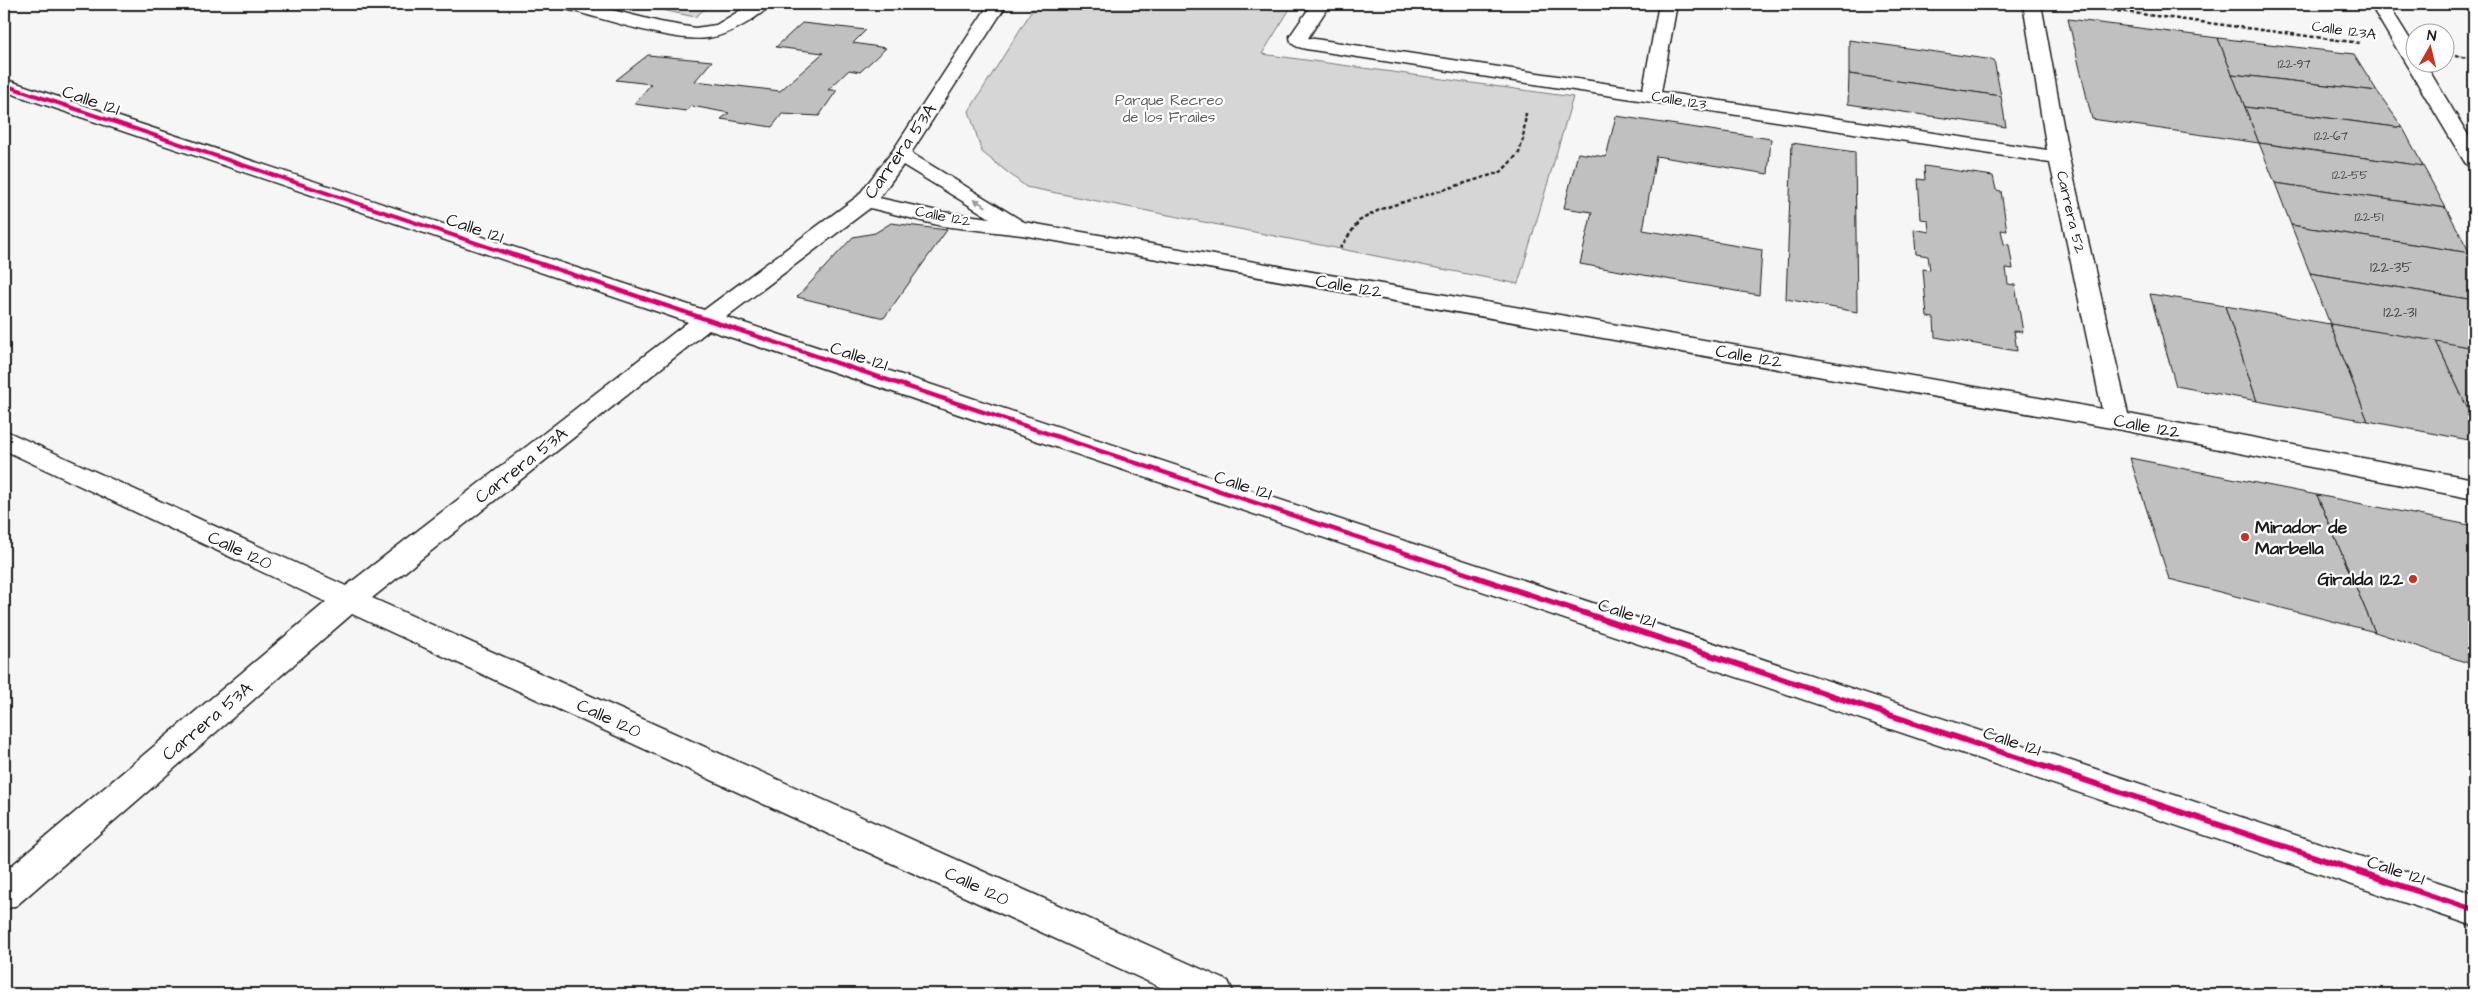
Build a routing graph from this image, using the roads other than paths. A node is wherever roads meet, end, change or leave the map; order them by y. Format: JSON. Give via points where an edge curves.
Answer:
{"nodes":[{"id":1,"x":568,"y":4,"type":"edge"},
{"id":2,"x":762,"y":4,"type":"edge"},
{"id":3,"x":998,"y":4,"type":"edge"},
{"id":4,"x":1321,"y":4,"type":"edge"},
{"id":5,"x":1668,"y":4,"type":"edge"},
{"id":6,"x":2032,"y":4,"type":"edge"},
{"id":7,"x":2379,"y":4,"type":"edge"},
{"id":8,"x":4,"y":85,"type":"edge"},
{"id":9,"x":1651,"y":96,"type":"junction"},
{"id":10,"x":900,"y":155,"type":"junction"},
{"id":11,"x":2059,"y":158,"type":"junction"},
{"id":12,"x":2474,"y":161,"type":"edge"},
{"id":13,"x":866,"y":201,"type":"junction"},
{"id":14,"x":1022,"y":228,"type":"junction"},
{"id":15,"x":706,"y":320,"type":"junction"},
{"id":16,"x":2117,"y":420,"type":"junction"},
{"id":17,"x":4,"y":439,"type":"edge"},
{"id":18,"x":2474,"y":489,"type":"edge"},
{"id":19,"x":349,"y":600,"type":"junction"},
{"id":20,"x":4,"y":894,"type":"edge"},
{"id":21,"x":2474,"y":910,"type":"edge"},
{"id":22,"x":1215,"y":994,"type":"edge"}],
"edges":[{"from":1,"to":2,"type":"street","via":[[679,32],[708,33],[740,20]]},
{"from":3,"to":10,"type":"street","name":"Carrera 53A"},
{"from":4,"to":9,"type":"street","name":"Calle 123","via":[[1299,36],[1299,41]]},
{"from":5,"to":9,"type":"street"},
{"from":6,"to":11,"type":"street","name":"Carrera 52"},
{"from":7,"to":12,"type":"street"},
{"from":8,"to":15,"type":"street","name":"Calle 121"},
{"from":9,"to":11,"type":"street","name":"Calle 123"},
{"from":10,"to":13,"type":"street","name":"Carrera 53A"},
{"from":14,"to":10,"type":"street","name":"Calle 122","one_way":true},
{"from":11,"to":16,"type":"street","name":"Carrera 52"},
{"from":13,"to":14,"type":"street","name":"Calle 122","via":[[942,219]]},
{"from":13,"to":15,"type":"street","name":"Carrera 53A"},
{"from":14,"to":16,"type":"street","name":"Calle 122"},
{"from":15,"to":19,"type":"street","name":"Carrera 53A"},
{"from":15,"to":21,"type":"street","name":"Calle 121"},
{"from":16,"to":18,"type":"street","name":"Calle 122"},
{"from":17,"to":19,"type":"street","name":"Calle 120"},
{"from":19,"to":20,"type":"street","name":"Carrera 53A"},
{"from":19,"to":22,"type":"street","name":"Calle 120"}]}
